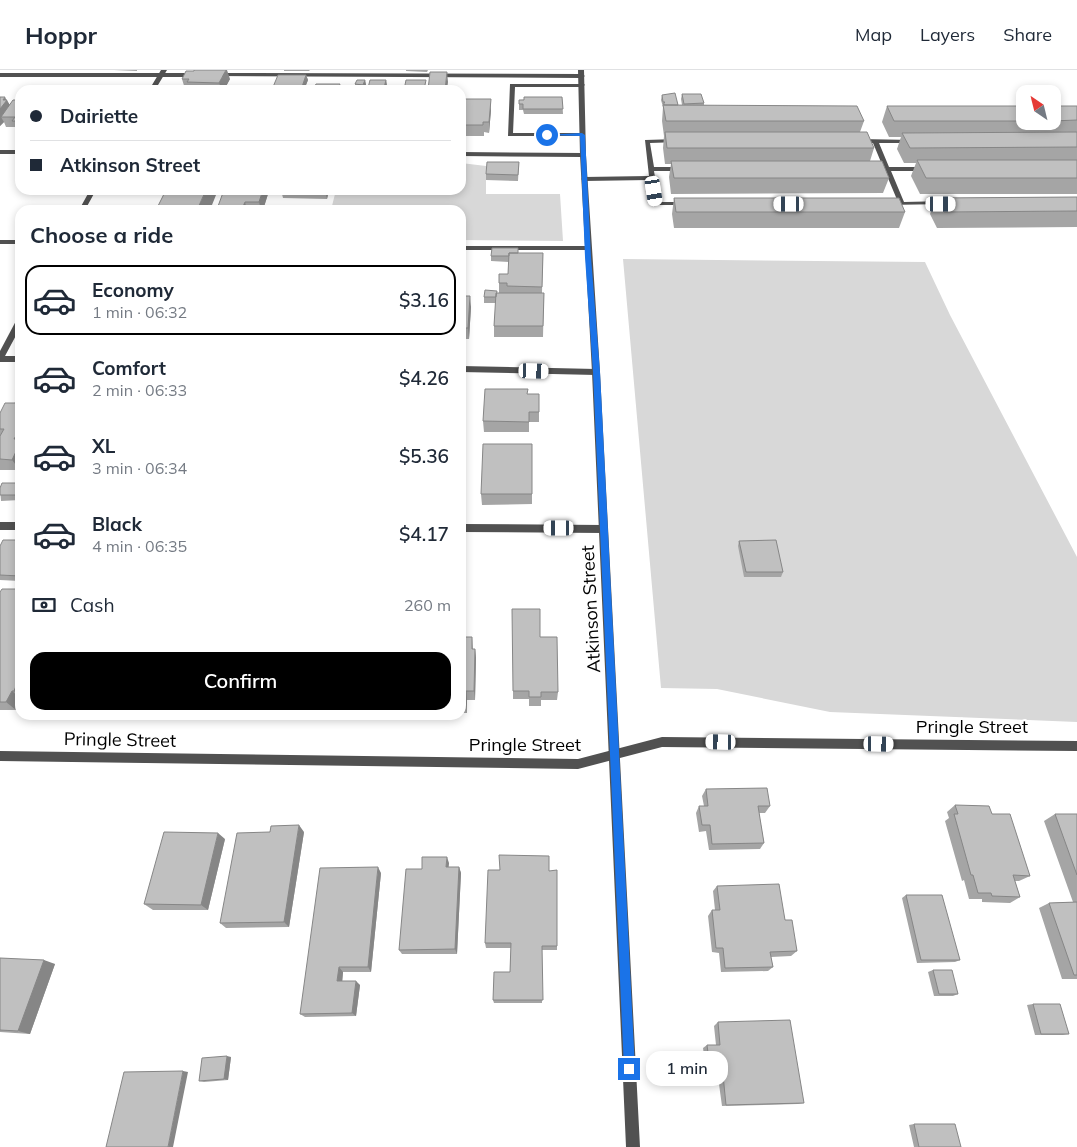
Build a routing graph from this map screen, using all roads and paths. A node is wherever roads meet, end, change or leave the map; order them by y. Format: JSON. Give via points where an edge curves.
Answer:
{"nodes":[{"id":1,"x":162,"y":72,"type":"edge"},
{"id":2,"x":0,"y":75,"type":"edge"},
{"id":3,"x":201,"y":75,"type":"edge"},
{"id":4,"x":211,"y":75,"type":"edge"},
{"id":5,"x":582,"y":77,"type":"edge"},
{"id":6,"x":155,"y":85,"type":"edge"},
{"id":7,"x":582,"y":135,"type":"junction"},
{"id":8,"x":687,"y":141,"type":"edge"},
{"id":9,"x":855,"y":141,"type":"edge"},
{"id":10,"x":875,"y":141,"type":"junction"},
{"id":11,"x":923,"y":141,"type":"edge"},
{"id":12,"x":0,"y":152,"type":"edge"},
{"id":13,"x":15,"y":152,"type":"edge"},
{"id":14,"x":466,"y":154,"type":"edge"},
{"id":15,"x":583,"y":154,"type":"junction"},
{"id":16,"x":651,"y":169,"type":"junction"},
{"id":17,"x":690,"y":169,"type":"edge"},
{"id":18,"x":867,"y":169,"type":"edge"},
{"id":19,"x":887,"y":169,"type":"junction"},
{"id":20,"x":934,"y":170,"type":"edge"},
{"id":21,"x":652,"y":178,"type":"junction"},
{"id":22,"x":584,"y":179,"type":"junction"},
{"id":23,"x":696,"y":204,"type":"edge"},
{"id":24,"x":882,"y":204,"type":"edge"},
{"id":25,"x":902,"y":204,"type":"junction"},
{"id":26,"x":951,"y":204,"type":"edge"},
{"id":27,"x":0,"y":242,"type":"edge"},
{"id":28,"x":15,"y":242,"type":"edge"},
{"id":29,"x":466,"y":248,"type":"edge"},
{"id":30,"x":587,"y":248,"type":"junction"},
{"id":31,"x":15,"y":330,"type":"edge"},
{"id":32,"x":0,"y":358,"type":"edge"},
{"id":33,"x":15,"y":359,"type":"edge"},
{"id":34,"x":466,"y":369,"type":"edge"},
{"id":35,"x":596,"y":372,"type":"junction"},
{"id":36,"x":0,"y":526,"type":"edge"},
{"id":37,"x":15,"y":526,"type":"edge"},
{"id":38,"x":466,"y":528,"type":"edge"},
{"id":39,"x":603,"y":528,"type":"junction"},
{"id":40,"x":1077,"y":746,"type":"edge"},
{"id":41,"x":0,"y":756,"type":"edge"},
{"id":42,"x":614,"y":756,"type":"junction"},
{"id":43,"x":633,"y":1147,"type":"edge"}],
"edges":[{"from":1,"to":2,"type":"street"},
{"from":1,"to":3,"type":"street"},
{"from":1,"to":6,"type":"street"},
{"from":4,"to":5,"type":"street"},
{"from":5,"to":7,"type":"street","name":"Atkinson Street"},
{"from":5,"to":7,"type":"street","via":[[512,86],[510,135]]},
{"from":7,"to":15,"type":"street","name":"Atkinson Street"},
{"from":8,"to":16,"type":"street","via":[[647,141]]},
{"from":9,"to":10,"type":"street"},
{"from":10,"to":11,"type":"street"},
{"from":10,"to":19,"type":"street"},
{"from":12,"to":13,"type":"street"},
{"from":14,"to":15,"type":"street"},
{"from":15,"to":22,"type":"street","name":"Atkinson Street"},
{"from":16,"to":17,"type":"street"},
{"from":16,"to":21,"type":"street"},
{"from":18,"to":19,"type":"street"},
{"from":19,"to":20,"type":"street"},
{"from":19,"to":25,"type":"street"},
{"from":21,"to":22,"type":"street"},
{"from":21,"to":23,"type":"street","via":[[656,204]]},
{"from":22,"to":30,"type":"street","name":"Atkinson Street"},
{"from":24,"to":25,"type":"street"},
{"from":25,"to":26,"type":"street"},
{"from":27,"to":28,"type":"street"},
{"from":29,"to":30,"type":"street"},
{"from":30,"to":35,"type":"street","name":"Atkinson Street"},
{"from":31,"to":32,"type":"street"},
{"from":32,"to":33,"type":"street"},
{"from":34,"to":35,"type":"street"},
{"from":35,"to":39,"type":"street","name":"Atkinson Street"},
{"from":36,"to":37,"type":"street"},
{"from":38,"to":39,"type":"street"},
{"from":39,"to":42,"type":"street","name":"Atkinson Street"},
{"from":40,"to":42,"type":"street","name":"Pringle Street","via":[[662,742]]},
{"from":41,"to":42,"type":"street","name":"Pringle Street","via":[[578,764]]},
{"from":42,"to":43,"type":"street","name":"Atkinson Street"}]}
